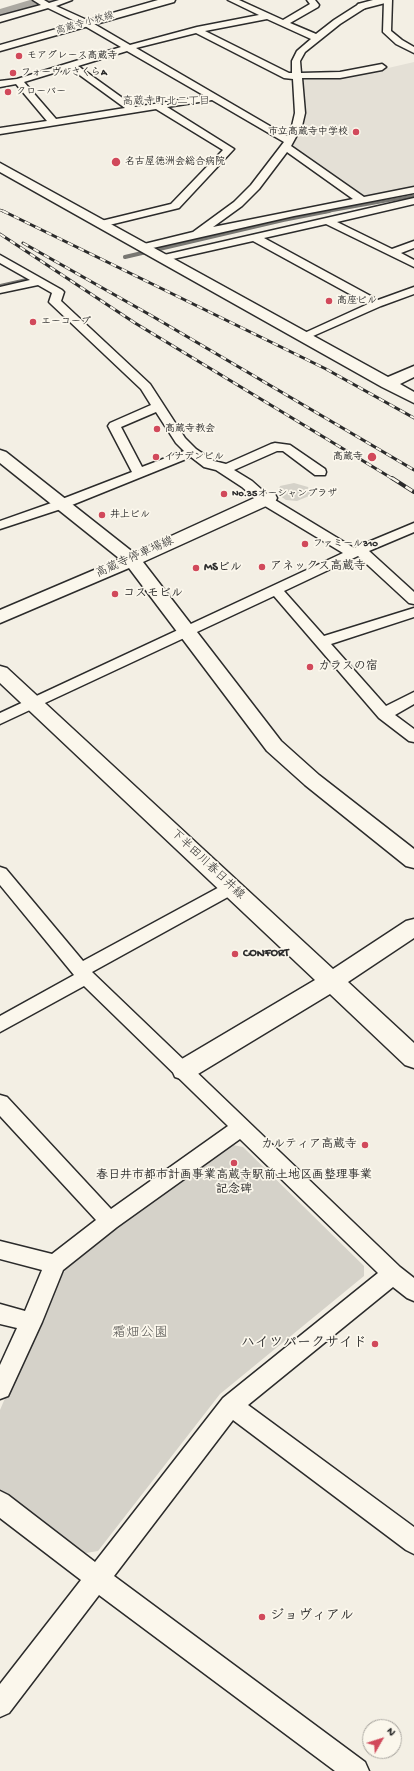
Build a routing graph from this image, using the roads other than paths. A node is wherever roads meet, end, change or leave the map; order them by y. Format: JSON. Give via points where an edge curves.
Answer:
{"nodes":[{"id":1,"x":37,"y":0,"type":"edge"},
{"id":2,"x":68,"y":0,"type":"edge"},
{"id":3,"x":144,"y":0,"type":"edge"},
{"id":4,"x":170,"y":0,"type":"edge"},
{"id":5,"x":232,"y":0,"type":"edge"},
{"id":6,"x":311,"y":0,"type":"edge"},
{"id":7,"x":385,"y":0,"type":"edge"},
{"id":8,"x":388,"y":0,"type":"edge"},
{"id":9,"x":48,"y":5,"type":"junction"},
{"id":10,"x":362,"y":6,"type":"joint"},
{"id":11,"x":267,"y":16,"type":"junction"},
{"id":12,"x":0,"y":19,"type":"edge"},
{"id":13,"x":82,"y":21,"type":"junction"},
{"id":14,"x":283,"y":23,"type":"junction"},
{"id":15,"x":197,"y":30,"type":"junction"},
{"id":16,"x":317,"y":38,"type":"junction"},
{"id":17,"x":0,"y":41,"type":"edge"},
{"id":18,"x":0,"y":48,"type":"edge"},
{"id":19,"x":128,"y":48,"type":"junction"},
{"id":20,"x":414,"y":50,"type":"edge"},
{"id":21,"x":72,"y":65,"type":"junction"},
{"id":22,"x":382,"y":67,"type":"dead end"},
{"id":23,"x":296,"y":75,"type":"junction"},
{"id":24,"x":18,"y":81,"type":"junction"},
{"id":25,"x":0,"y":84,"type":"edge"},
{"id":26,"x":214,"y":97,"type":"junction"},
{"id":27,"x":158,"y":106,"type":"junction"},
{"id":28,"x":133,"y":110,"type":"junction"},
{"id":29,"x":53,"y":122,"type":"junction"},
{"id":30,"x":0,"y":131,"type":"edge"},
{"id":31,"x":287,"y":144,"type":"junction"},
{"id":32,"x":0,"y":166,"type":"edge"},
{"id":33,"x":414,"y":190,"type":"edge"},
{"id":34,"x":362,"y":200,"type":"junction"},
{"id":35,"x":414,"y":201,"type":"edge"},
{"id":36,"x":328,"y":221,"type":"junction"},
{"id":37,"x":101,"y":224,"type":"junction"},
{"id":38,"x":197,"y":234,"type":"junction"},
{"id":39,"x":254,"y":237,"type":"junction"},
{"id":40,"x":414,"y":244,"type":"edge"},
{"id":41,"x":153,"y":252,"type":"junction"},
{"id":42,"x":392,"y":253,"type":"junction"},
{"id":43,"x":0,"y":258,"type":"edge"},
{"id":44,"x":414,"y":264,"type":"edge"},
{"id":45,"x":41,"y":281,"type":"junction"},
{"id":46,"x":0,"y":290,"type":"edge"},
{"id":47,"x":414,"y":290,"type":"edge"},
{"id":48,"x":377,"y":304,"type":"junction"},
{"id":49,"x":304,"y":337,"type":"junction"},
{"id":50,"x":414,"y":372,"type":"edge"},
{"id":51,"x":388,"y":384,"type":"junction"},
{"id":52,"x":414,"y":398,"type":"edge"},
{"id":53,"x":159,"y":406,"type":"junction"},
{"id":54,"x":192,"y":452,"type":"junction"},
{"id":55,"x":0,"y":456,"type":"edge"},
{"id":56,"x":224,"y":470,"type":"junction"},
{"id":57,"x":320,"y":472,"type":"dead end"},
{"id":58,"x":139,"y":474,"type":"junction"},
{"id":59,"x":267,"y":499,"type":"junction"},
{"id":60,"x":62,"y":504,"type":"junction"},
{"id":61,"x":0,"y":525,"type":"edge"},
{"id":62,"x":414,"y":527,"type":"edge"},
{"id":63,"x":356,"y":552,"type":"junction"},
{"id":64,"x":132,"y":560,"type":"junction"},
{"id":65,"x":276,"y":590,"type":"junction"},
{"id":66,"x":414,"y":600,"type":"edge"},
{"id":67,"x":414,"y":612,"type":"edge"},
{"id":68,"x":0,"y":617,"type":"edge"},
{"id":69,"x":185,"y":631,"type":"junction"},
{"id":70,"x":321,"y":642,"type":"junction"},
{"id":71,"x":0,"y":672,"type":"edge"},
{"id":72,"x":414,"y":697,"type":"edge"},
{"id":73,"x":33,"y":703,"type":"junction"},
{"id":74,"x":384,"y":714,"type":"junction"},
{"id":75,"x":0,"y":718,"type":"edge"},
{"id":76,"x":414,"y":737,"type":"edge"},
{"id":77,"x":414,"y":860,"type":"edge"},
{"id":78,"x":0,"y":873,"type":"edge"},
{"id":79,"x":231,"y":888,"type":"junction"},
{"id":80,"x":414,"y":927,"type":"edge"},
{"id":81,"x":83,"y":974,"type":"junction"},
{"id":82,"x":331,"y":982,"type":"junction"},
{"id":83,"x":0,"y":1025,"type":"edge"},
{"id":84,"x":414,"y":1058,"type":"edge"},
{"id":85,"x":184,"y":1070,"type":"junction"},
{"id":86,"x":0,"y":1103,"type":"edge"},
{"id":87,"x":242,"y":1127,"type":"junction"},
{"id":88,"x":110,"y":1221,"type":"junction"},
{"id":89,"x":0,"y":1250,"type":"edge"},
{"id":90,"x":55,"y":1264,"type":"junction"},
{"id":91,"x":393,"y":1274,"type":"junction"},
{"id":92,"x":414,"y":1291,"type":"edge"},
{"id":93,"x":0,"y":1314,"type":"edge"},
{"id":94,"x":31,"y":1322,"type":"junction"},
{"id":95,"x":0,"y":1389,"type":"edge"},
{"id":96,"x":232,"y":1405,"type":"junction"},
{"id":97,"x":0,"y":1504,"type":"edge"},
{"id":98,"x":414,"y":1542,"type":"edge"},
{"id":99,"x":97,"y":1578,"type":"junction"},
{"id":100,"x":0,"y":1704,"type":"edge"},
{"id":101,"x":356,"y":1771,"type":"edge"}],
"edges":[{"from":1,"to":9,"type":"street"},
{"from":2,"to":9,"type":"street"},
{"from":3,"to":13,"type":"street","name":"高蔵寺小牧線"},
{"from":4,"to":13,"type":"street","name":"高蔵寺小牧線"},
{"from":5,"to":11,"type":"street"},
{"from":6,"to":14,"type":"street","via":[[315,5]]},
{"from":7,"to":10,"type":"street"},
{"from":8,"to":20,"type":"street","via":[[387,32]]},
{"from":9,"to":12,"type":"street"},
{"from":9,"to":13,"type":"street"},
{"from":10,"to":16,"type":"street"},
{"from":11,"to":14,"type":"street"},
{"from":11,"to":15,"type":"street"},
{"from":13,"to":17,"type":"street","name":"高蔵寺小牧線"},
{"from":13,"to":18,"type":"street","name":"高蔵寺小牧線"},
{"from":13,"to":19,"type":"street"},
{"from":14,"to":16,"type":"street"},
{"from":15,"to":19,"type":"street"},
{"from":15,"to":23,"type":"street","via":[[287,76]]},
{"from":16,"to":23,"type":"street","via":[[301,51],[296,61]]},
{"from":19,"to":21,"type":"street"},
{"from":19,"to":26,"type":"street"},
{"from":21,"to":24,"type":"street"},
{"from":21,"to":28,"type":"street"},
{"from":22,"to":23,"type":"street","via":[[340,75]]},
{"from":23,"to":31,"type":"street","via":[[300,113],[297,126]]},
{"from":24,"to":25,"type":"street"},
{"from":24,"to":29,"type":"street"},
{"from":26,"to":27,"type":"street"},
{"from":26,"to":31,"type":"street"},
{"from":27,"to":28,"type":"street"},
{"from":27,"to":37,"type":"street","via":[[229,149],[175,206]]},
{"from":28,"to":29,"type":"street"},
{"from":29,"to":30,"type":"street"},
{"from":31,"to":34,"type":"street"},
{"from":31,"to":38,"type":"street","via":[[255,187],[238,204]]},
{"from":32,"to":37,"type":"street"},
{"from":33,"to":34,"type":"street"},
{"from":34,"to":38,"type":"street"},
{"from":35,"to":36,"type":"street"},
{"from":36,"to":39,"type":"street"},
{"from":36,"to":42,"type":"street"},
{"from":37,"to":41,"type":"street"},
{"from":38,"to":41,"type":"street"},
{"from":39,"to":41,"type":"street"},
{"from":39,"to":48,"type":"street"},
{"from":40,"to":42,"type":"street"},
{"from":41,"to":49,"type":"street"},
{"from":42,"to":44,"type":"street"},
{"from":43,"to":45,"type":"street"},
{"from":45,"to":46,"type":"street"},
{"from":45,"to":53,"type":"street","via":[[58,292],[55,302],[146,387]]},
{"from":47,"to":48,"type":"street"},
{"from":48,"to":49,"type":"street"},
{"from":49,"to":51,"type":"street"},
{"from":50,"to":51,"type":"street"},
{"from":51,"to":52,"type":"street"},
{"from":53,"to":54,"type":"street","via":[[180,440]]},
{"from":53,"to":58,"type":"street","via":[[114,426]]},
{"from":54,"to":56,"type":"street","via":[[209,464]]},
{"from":54,"to":58,"type":"street"},
{"from":55,"to":60,"type":"street"},
{"from":56,"to":57,"type":"street","via":[[275,447],[286,448]]},
{"from":56,"to":59,"type":"street"},
{"from":58,"to":60,"type":"street"},
{"from":59,"to":63,"type":"street"},
{"from":59,"to":64,"type":"street","name":"高蔵寺停車場線"},
{"from":60,"to":61,"type":"street"},
{"from":60,"to":64,"type":"street"},
{"from":62,"to":63,"type":"street"},
{"from":63,"to":65,"type":"street"},
{"from":63,"to":66,"type":"street"},
{"from":64,"to":68,"type":"street","name":"高蔵寺停車場線"},
{"from":64,"to":69,"type":"street"},
{"from":65,"to":69,"type":"street"},
{"from":65,"to":70,"type":"street"},
{"from":67,"to":70,"type":"street"},
{"from":69,"to":73,"type":"street"},
{"from":69,"to":77,"type":"street","via":[[274,746],[312,780]]},
{"from":70,"to":74,"type":"street"},
{"from":71,"to":73,"type":"street","name":"下半田川春日井線"},
{"from":72,"to":74,"type":"street"},
{"from":73,"to":75,"type":"street"},
{"from":73,"to":79,"type":"street","name":"下半田川春日井線"},
{"from":74,"to":76,"type":"street"},
{"from":78,"to":81,"type":"street"},
{"from":79,"to":81,"type":"street"},
{"from":79,"to":82,"type":"street","name":"下半田川春日井線"},
{"from":80,"to":82,"type":"street"},
{"from":81,"to":83,"type":"street"},
{"from":81,"to":85,"type":"street"},
{"from":82,"to":84,"type":"street","name":"下半田川春日井線"},
{"from":82,"to":85,"type":"street"},
{"from":85,"to":87,"type":"street"},
{"from":86,"to":88,"type":"street"},
{"from":87,"to":88,"type":"street"},
{"from":87,"to":91,"type":"street"},
{"from":88,"to":90,"type":"street"},
{"from":89,"to":90,"type":"street"},
{"from":90,"to":94,"type":"street"},
{"from":91,"to":92,"type":"street"},
{"from":91,"to":96,"type":"street"},
{"from":93,"to":94,"type":"street"},
{"from":94,"to":95,"type":"street"},
{"from":96,"to":98,"type":"street"},
{"from":96,"to":99,"type":"street"},
{"from":97,"to":99,"type":"street"},
{"from":99,"to":100,"type":"street"},
{"from":99,"to":101,"type":"street"}]}
